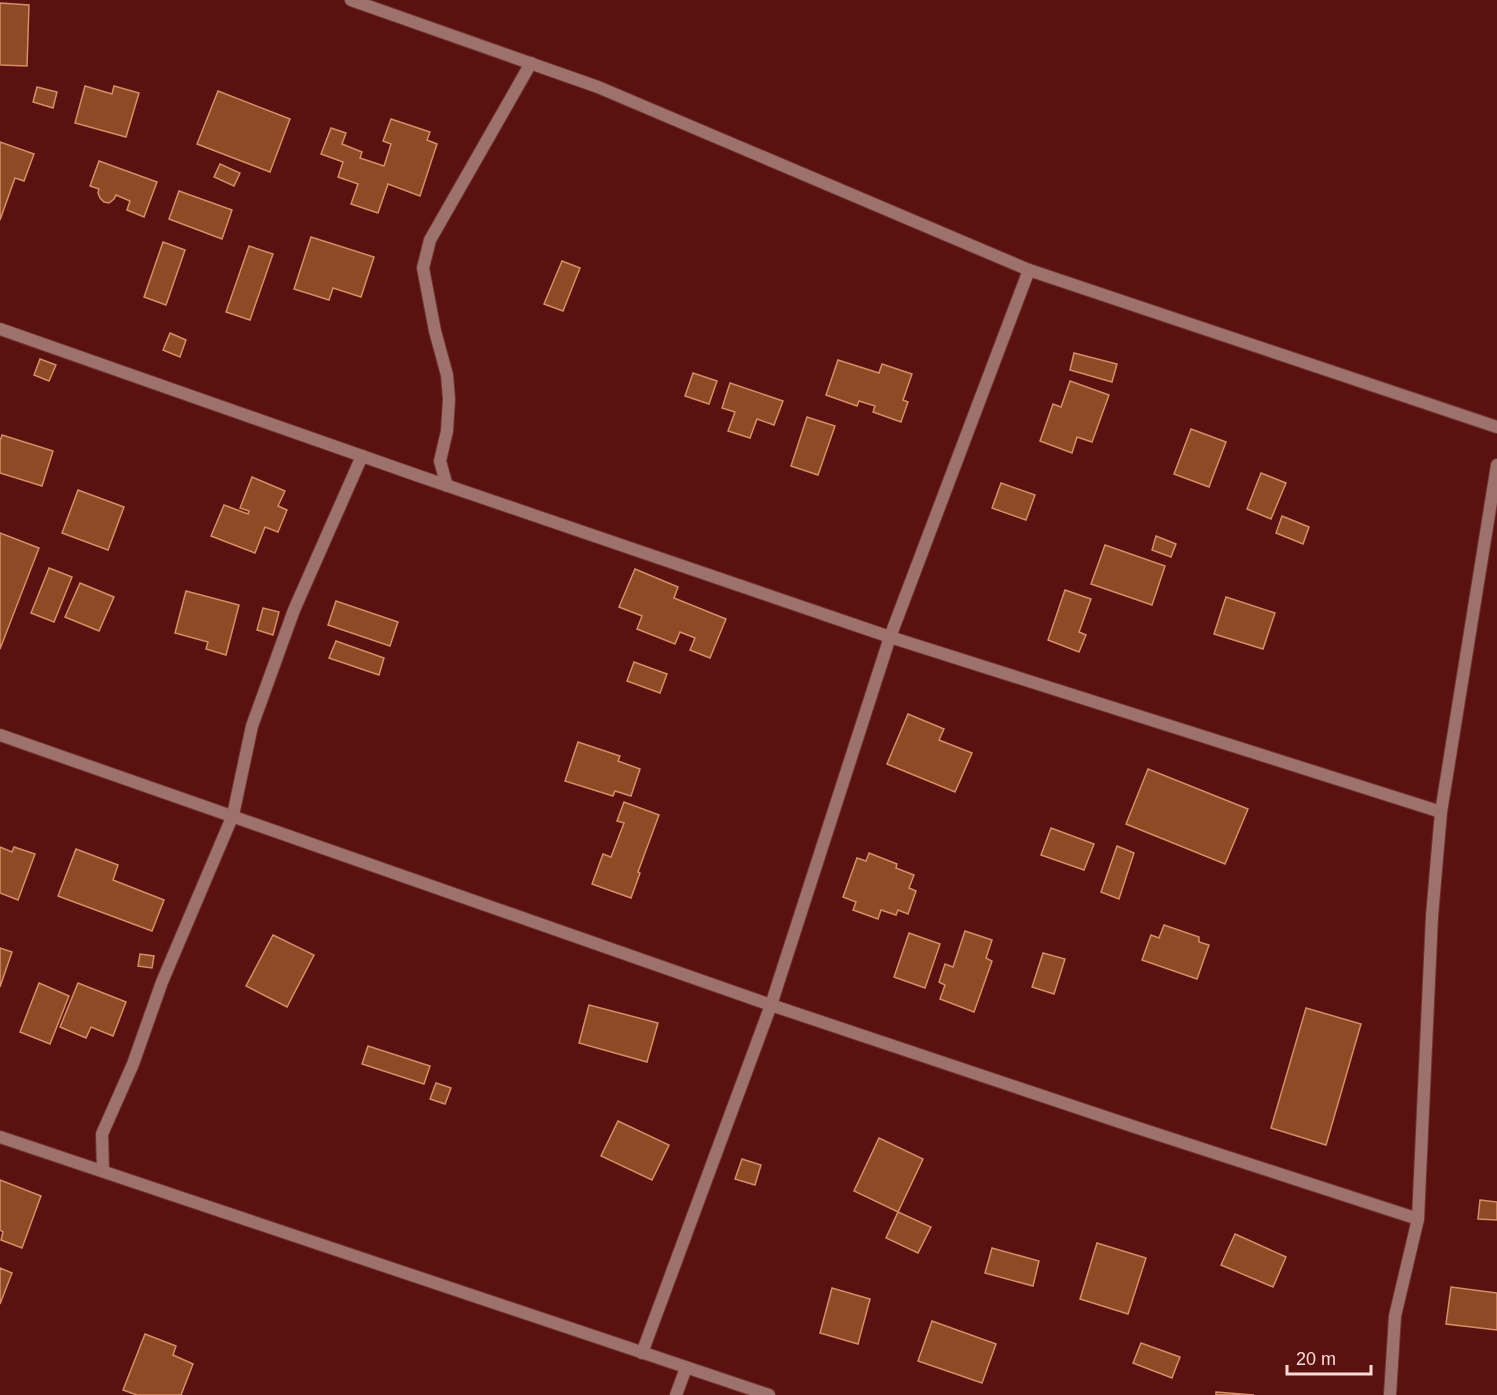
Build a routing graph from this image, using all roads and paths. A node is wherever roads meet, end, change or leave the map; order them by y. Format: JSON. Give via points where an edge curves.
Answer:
{"nodes":[{"id":1,"x":351,"y":0,"type":"edge"},
{"id":2,"x":531,"y":63,"type":"junction"},
{"id":3,"x":1029,"y":270,"type":"junction"},
{"id":4,"x":0,"y":329,"type":"edge"},
{"id":5,"x":1497,"y":427,"type":"edge"},
{"id":6,"x":362,"y":456,"type":"junction"},
{"id":7,"x":1497,"y":465,"type":"edge"},
{"id":8,"x":447,"y":486,"type":"junction"},
{"id":9,"x":890,"y":637,"type":"junction"},
{"id":10,"x":0,"y":735,"type":"edge"},
{"id":11,"x":1441,"y":812,"type":"junction"},
{"id":12,"x":234,"y":815,"type":"junction"},
{"id":13,"x":771,"y":1005,"type":"junction"},
{"id":14,"x":0,"y":1137,"type":"edge"},
{"id":15,"x":103,"y":1171,"type":"junction"},
{"id":16,"x":1418,"y":1219,"type":"junction"},
{"id":17,"x":642,"y":1353,"type":"junction"},
{"id":18,"x":686,"y":1368,"type":"junction"},
{"id":19,"x":676,"y":1395,"type":"edge"},
{"id":20,"x":769,"y":1395,"type":"edge"},
{"id":21,"x":1390,"y":1395,"type":"edge"}],
"edges":[{"from":1,"to":2,"type":"street"},
{"from":2,"to":3,"type":"street","via":[[598,87]]},
{"from":2,"to":8,"type":"street","via":[[429,240],[423,267],[447,375],[447,430],[440,461]]},
{"from":3,"to":5,"type":"street"},
{"from":3,"to":9,"type":"street"},
{"from":4,"to":6,"type":"street"},
{"from":6,"to":8,"type":"street"},
{"from":6,"to":12,"type":"street","via":[[294,610],[252,726]]},
{"from":7,"to":11,"type":"street"},
{"from":8,"to":9,"type":"street"},
{"from":9,"to":11,"type":"street"},
{"from":9,"to":13,"type":"street"},
{"from":10,"to":12,"type":"street"},
{"from":11,"to":16,"type":"street","via":[[1432,916]]},
{"from":12,"to":13,"type":"street"},
{"from":12,"to":15,"type":"street","via":[[102,1134]]},
{"from":13,"to":16,"type":"street"},
{"from":13,"to":17,"type":"street"},
{"from":14,"to":15,"type":"street"},
{"from":15,"to":17,"type":"street"},
{"from":16,"to":21,"type":"street","via":[[1395,1316]]},
{"from":17,"to":18,"type":"street"},
{"from":18,"to":19,"type":"street"},
{"from":18,"to":20,"type":"street"}]}
